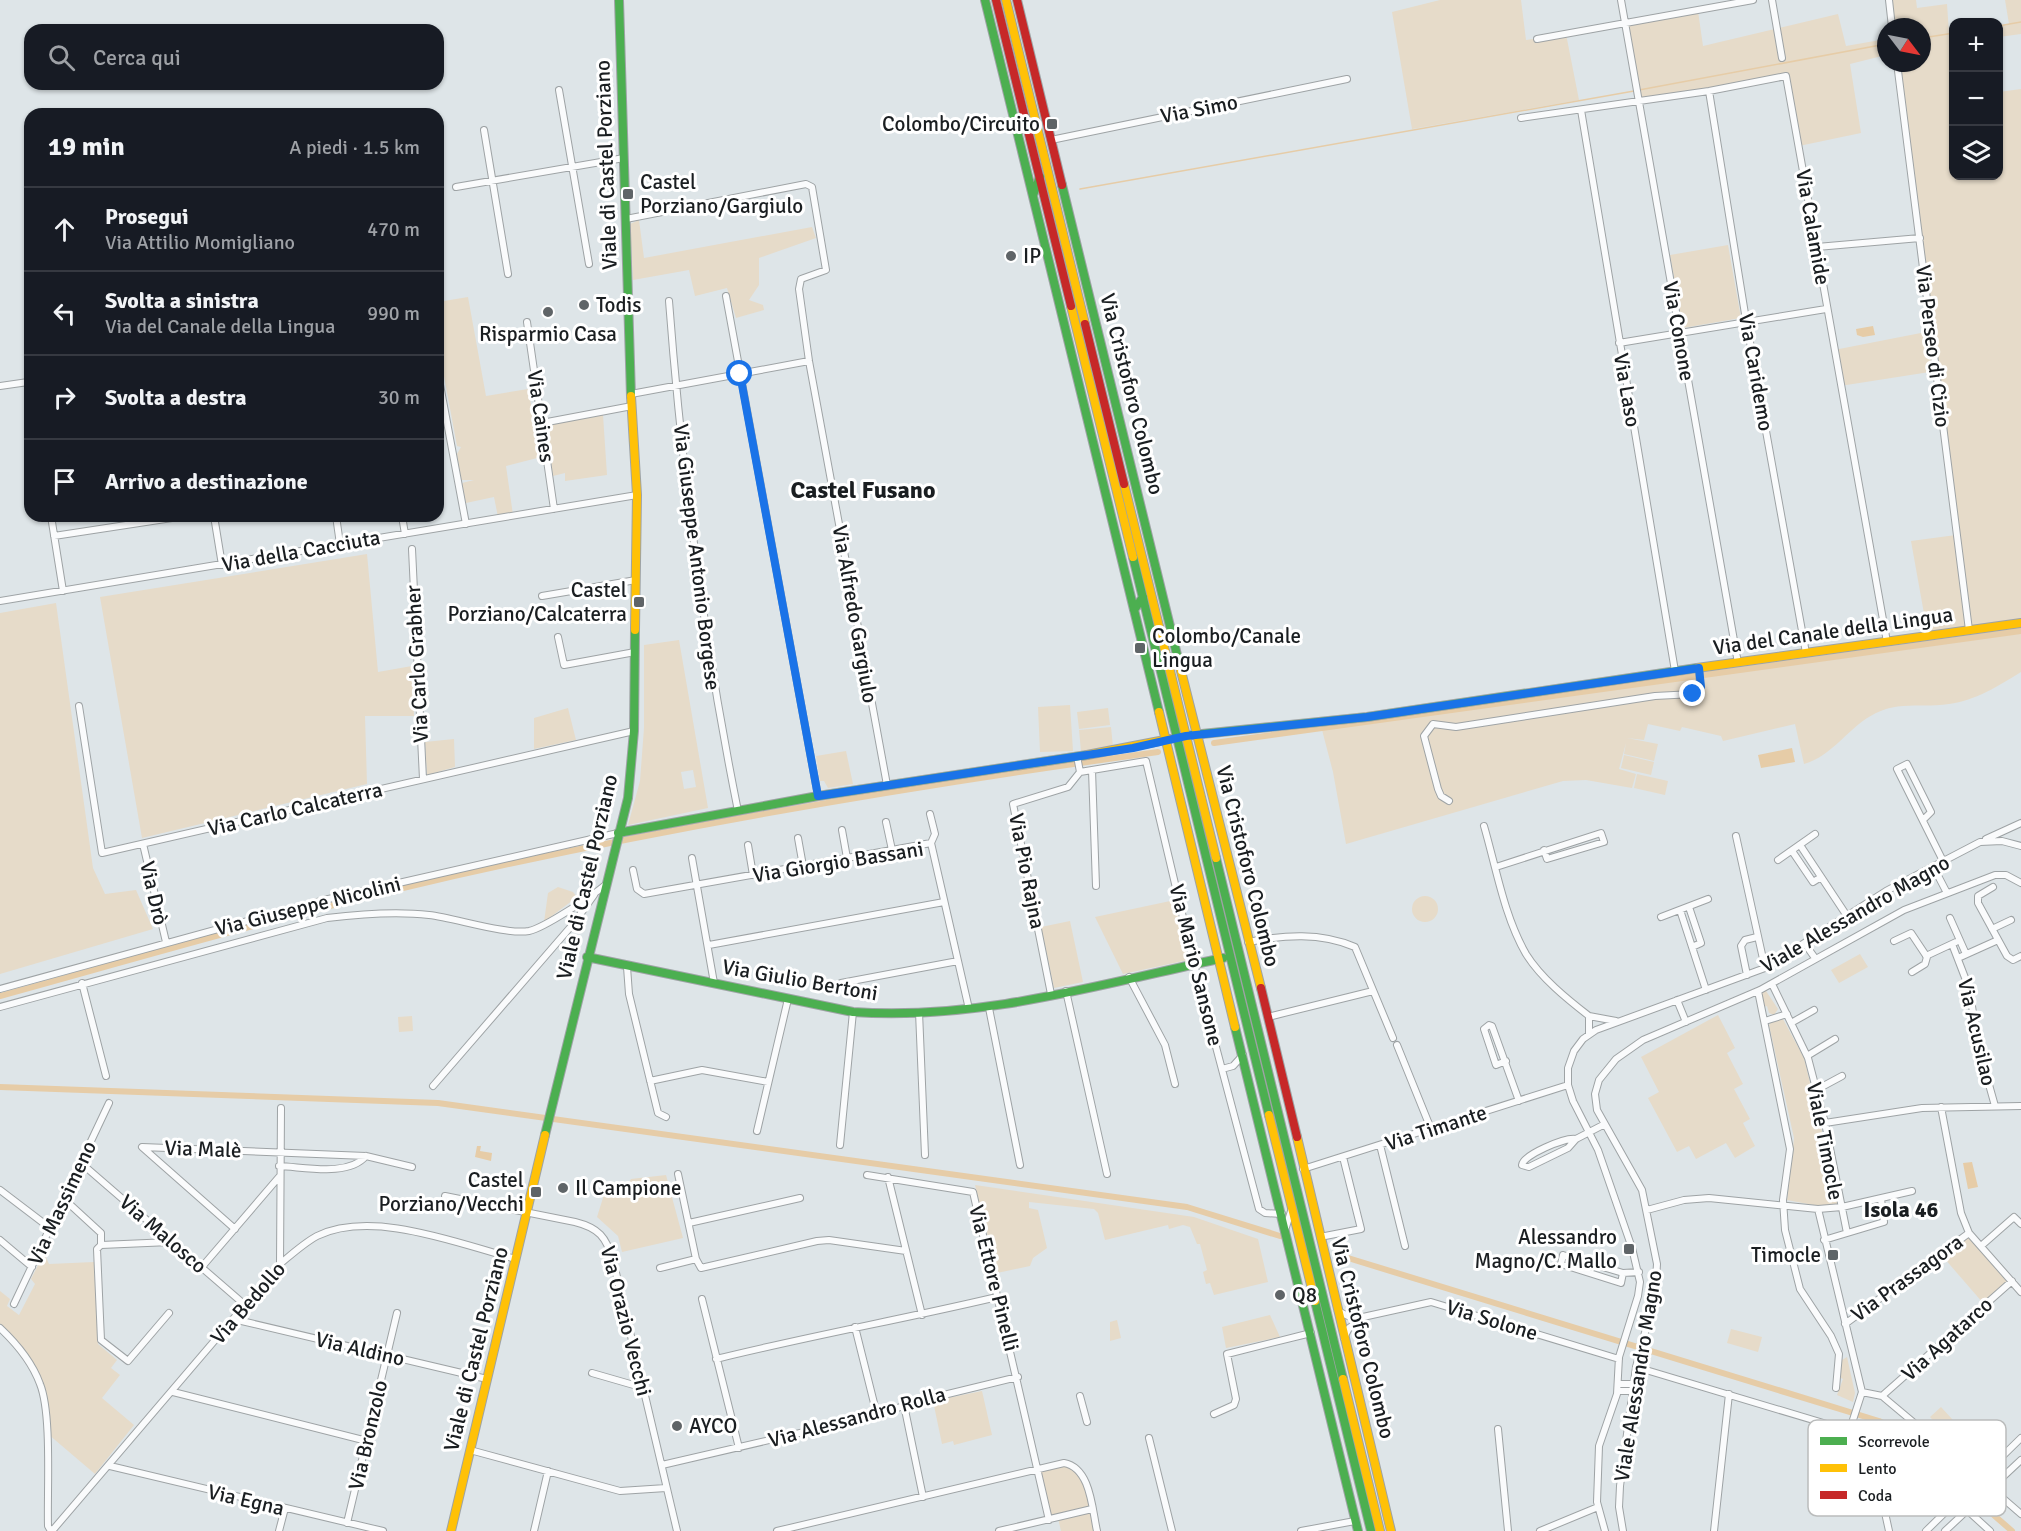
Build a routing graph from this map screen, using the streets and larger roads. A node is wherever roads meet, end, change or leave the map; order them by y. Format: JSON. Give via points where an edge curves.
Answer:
{"nodes":[{"id":1,"x":618,"y":0,"type":"edge"},
{"id":2,"x":985,"y":0,"type":"edge"},
{"id":3,"x":996,"y":0,"type":"edge"},
{"id":4,"x":1006,"y":0,"type":"edge"},
{"id":5,"x":1017,"y":0,"type":"edge"},
{"id":6,"x":1621,"y":0,"type":"edge"},
{"id":7,"x":1753,"y":0,"type":"edge"},
{"id":8,"x":1772,"y":0,"type":"edge"},
{"id":9,"x":1889,"y":0,"type":"edge"},
{"id":10,"x":1891,"y":18,"type":"edge"},
{"id":11,"x":1625,"y":25,"type":"junction"},
{"id":12,"x":1537,"y":39,"type":"dead end"},
{"id":13,"x":1029,"y":51,"type":"junction"},
{"id":14,"x":1782,"y":58,"type":"dead end"},
{"id":15,"x":1022,"y":63,"type":"junction"},
{"id":16,"x":1898,"y":72,"type":"edge"},
{"id":17,"x":1347,"y":79,"type":"dead end"},
{"id":18,"x":559,"y":90,"type":"dead end"},
{"id":19,"x":1709,"y":91,"type":"junction"},
{"id":20,"x":1638,"y":102,"type":"junction"},
{"id":21,"x":1581,"y":110,"type":"junction"},
{"id":22,"x":1521,"y":118,"type":"dead end"},
{"id":23,"x":484,"y":130,"type":"dead end"},
{"id":24,"x":1051,"y":140,"type":"junction"},
{"id":25,"x":624,"y":158,"type":"junction"},
{"id":26,"x":571,"y":166,"type":"junction"},
{"id":27,"x":1040,"y":177,"type":"junction"},
{"id":28,"x":493,"y":181,"type":"junction"},
{"id":29,"x":456,"y":187,"type":"dead end"},
{"id":30,"x":1033,"y":195,"type":"junction"},
{"id":31,"x":626,"y":219,"type":"junction"},
{"id":32,"x":1920,"y":238,"type":"junction"},
{"id":33,"x":1817,"y":247,"type":"junction"},
{"id":34,"x":589,"y":264,"type":"dead end"},
{"id":35,"x":508,"y":274,"type":"dead end"},
{"id":36,"x":726,"y":296,"type":"dead end"},
{"id":37,"x":669,"y":301,"type":"dead end"},
{"id":38,"x":1826,"y":309,"type":"junction"},
{"id":39,"x":1746,"y":320,"type":"junction"},
{"id":40,"x":527,"y":322,"type":"dead end"},
{"id":41,"x":1680,"y":333,"type":"junction"},
{"id":42,"x":1619,"y":343,"type":"junction"},
{"id":43,"x":809,"y":361,"type":"junction"},
{"id":44,"x":740,"y":374,"type":"junction"},
{"id":45,"x":24,"y":383,"type":"edge"},
{"id":46,"x":675,"y":385,"type":"junction"},
{"id":47,"x":0,"y":386,"type":"edge"},
{"id":48,"x":631,"y":394,"type":"junction"},
{"id":49,"x":444,"y":406,"type":"edge"},
{"id":50,"x":632,"y":406,"type":"junction"},
{"id":51,"x":542,"y":423,"type":"junction"},
{"id":52,"x":637,"y":495,"type":"junction"},
{"id":53,"x":554,"y":509,"type":"junction"},
{"id":54,"x":52,"y":522,"type":"edge"},
{"id":55,"x":146,"y":522,"type":"edge"},
{"id":56,"x":215,"y":522,"type":"edge"},
{"id":57,"x":337,"y":522,"type":"edge"},
{"id":58,"x":403,"y":522,"type":"edge"},
{"id":59,"x":466,"y":524,"type":"junction"},
{"id":60,"x":405,"y":534,"type":"junction"},
{"id":61,"x":54,"y":536,"type":"junction"},
{"id":62,"x":340,"y":544,"type":"junction"},
{"id":63,"x":412,"y":549,"type":"dead end"},
{"id":64,"x":222,"y":565,"type":"junction"},
{"id":65,"x":636,"y":580,"type":"junction"},
{"id":66,"x":63,"y":591,"type":"junction"},
{"id":67,"x":542,"y":596,"type":"dead end"},
{"id":68,"x":1143,"y":597,"type":"junction"},
{"id":69,"x":0,"y":602,"type":"edge"},
{"id":70,"x":1134,"y":610,"type":"junction"},
{"id":71,"x":2021,"y":623,"type":"edge"},
{"id":72,"x":1969,"y":630,"type":"junction"},
{"id":73,"x":558,"y":637,"type":"dead end"},
{"id":74,"x":1887,"y":642,"type":"junction"},
{"id":75,"x":635,"y":652,"type":"junction"},
{"id":76,"x":1806,"y":653,"type":"junction"},
{"id":77,"x":1738,"y":663,"type":"junction"},
{"id":78,"x":1675,"y":671,"type":"junction"},
{"id":79,"x":1699,"y":671,"type":"junction"},
{"id":80,"x":79,"y":706,"type":"dead end"},
{"id":81,"x":634,"y":731,"type":"junction"},
{"id":82,"x":1197,"y":735,"type":"junction"},
{"id":83,"x":1181,"y":736,"type":"junction"},
{"id":84,"x":1167,"y":740,"type":"junction"},
{"id":85,"x":1078,"y":757,"type":"junction"},
{"id":86,"x":1092,"y":770,"type":"junction"},
{"id":87,"x":1080,"y":771,"type":"junction"},
{"id":88,"x":423,"y":779,"type":"junction"},
{"id":89,"x":887,"y":785,"type":"junction"},
{"id":90,"x":818,"y":796,"type":"junction"},
{"id":91,"x":1449,"y":801,"type":"dead end"},
{"id":92,"x":738,"y":811,"type":"junction"},
{"id":93,"x":930,"y":814,"type":"dead end"},
{"id":94,"x":1923,"y":820,"type":"junction"},
{"id":95,"x":886,"y":822,"type":"dead end"},
{"id":96,"x":2021,"y":823,"type":"edge"},
{"id":97,"x":1484,"y":826,"type":"dead end"},
{"id":98,"x":842,"y":830,"type":"dead end"},
{"id":99,"x":1815,"y":834,"type":"dead end"},
{"id":100,"x":617,"y":835,"type":"junction"},
{"id":101,"x":1736,"y":836,"type":"dead end"},
{"id":102,"x":798,"y":837,"type":"dead end"},
{"id":103,"x":1980,"y":842,"type":"junction"},
{"id":104,"x":931,"y":843,"type":"junction"},
{"id":105,"x":143,"y":844,"type":"junction"},
{"id":106,"x":748,"y":845,"type":"dead end"},
{"id":107,"x":1800,"y":845,"type":"junction"},
{"id":108,"x":2021,"y":846,"type":"edge"},
{"id":109,"x":892,"y":850,"type":"junction"},
{"id":110,"x":1544,"y":850,"type":"junction"},
{"id":111,"x":1792,"y":851,"type":"junction"},
{"id":112,"x":692,"y":858,"type":"dead end"},
{"id":113,"x":847,"y":858,"type":"junction"},
{"id":114,"x":1778,"y":860,"type":"dead end"},
{"id":115,"x":1943,"y":861,"type":"junction"},
{"id":116,"x":803,"y":866,"type":"junction"},
{"id":117,"x":1933,"y":866,"type":"junction"},
{"id":118,"x":1496,"y":867,"type":"junction"},
{"id":119,"x":1232,"y":868,"type":"junction"},
{"id":120,"x":633,"y":870,"type":"dead end"},
{"id":121,"x":753,"y":875,"type":"junction"},
{"id":122,"x":1821,"y":877,"type":"junction"},
{"id":123,"x":2021,"y":883,"type":"edge"},
{"id":124,"x":1223,"y":884,"type":"junction"},
{"id":125,"x":698,"y":885,"type":"junction"},
{"id":126,"x":605,"y":886,"type":"junction"},
{"id":127,"x":1096,"y":886,"type":"dead end"},
{"id":128,"x":1993,"y":887,"type":"dead end"},
{"id":129,"x":1947,"y":893,"type":"junction"},
{"id":130,"x":594,"y":895,"type":"junction"},
{"id":131,"x":1708,"y":899,"type":"dead end"},
{"id":132,"x":944,"y":902,"type":"junction"},
{"id":133,"x":1689,"y":907,"type":"junction"},
{"id":134,"x":1680,"y":910,"type":"junction"},
{"id":135,"x":1847,"y":916,"type":"junction"},
{"id":136,"x":1661,"y":917,"type":"dead end"},
{"id":137,"x":1950,"y":918,"type":"dead end"},
{"id":138,"x":2011,"y":920,"type":"dead end"},
{"id":139,"x":1992,"y":929,"type":"junction"},
{"id":140,"x":1757,"y":937,"type":"junction"},
{"id":141,"x":1998,"y":940,"type":"junction"},
{"id":142,"x":1894,"y":941,"type":"dead end"},
{"id":143,"x":1960,"y":941,"type":"junction"},
{"id":144,"x":166,"y":942,"type":"junction"},
{"id":145,"x":1805,"y":944,"type":"junction"},
{"id":146,"x":1952,"y":944,"type":"junction"},
{"id":147,"x":709,"y":945,"type":"junction"},
{"id":148,"x":1249,"y":945,"type":"junction"},
{"id":149,"x":1692,"y":946,"type":"junction"},
{"id":150,"x":1966,"y":954,"type":"junction"},
{"id":151,"x":1926,"y":956,"type":"junction"},
{"id":152,"x":2021,"y":956,"type":"edge"},
{"id":153,"x":587,"y":957,"type":"junction"},
{"id":154,"x":1235,"y":957,"type":"junction"},
{"id":155,"x":1219,"y":958,"type":"junction"},
{"id":156,"x":1815,"y":958,"type":"junction"},
{"id":157,"x":1958,"y":958,"type":"junction"},
{"id":158,"x":958,"y":961,"type":"junction"},
{"id":159,"x":1194,"y":964,"type":"junction"},
{"id":160,"x":627,"y":967,"type":"junction"},
{"id":161,"x":1765,"y":968,"type":"junction"},
{"id":162,"x":1912,"y":972,"type":"dead end"},
{"id":163,"x":1748,"y":975,"type":"junction"},
{"id":164,"x":1129,"y":977,"type":"junction"},
{"id":165,"x":82,"y":983,"type":"junction"},
{"id":166,"x":714,"y":983,"type":"junction"},
{"id":167,"x":841,"y":983,"type":"dead end"},
{"id":168,"x":1772,"y":984,"type":"junction"},
{"id":169,"x":0,"y":989,"type":"edge"},
{"id":170,"x":1706,"y":990,"type":"junction"},
{"id":171,"x":1066,"y":991,"type":"junction"},
{"id":172,"x":1373,"y":991,"type":"junction"},
{"id":173,"x":1758,"y":991,"type":"junction"},
{"id":174,"x":1052,"y":994,"type":"junction"},
{"id":175,"x":788,"y":999,"type":"junction"},
{"id":176,"x":1677,"y":1000,"type":"junction"},
{"id":177,"x":0,"y":1007,"type":"edge"},
{"id":178,"x":989,"y":1008,"type":"junction"},
{"id":179,"x":969,"y":1009,"type":"junction"},
{"id":180,"x":1814,"y":1010,"type":"dead end"},
{"id":181,"x":853,"y":1012,"type":"junction"},
{"id":182,"x":919,"y":1012,"type":"junction"},
{"id":183,"x":1787,"y":1014,"type":"junction"},
{"id":184,"x":1272,"y":1016,"type":"dead end"},
{"id":185,"x":1589,"y":1016,"type":"junction"},
{"id":186,"x":1620,"y":1021,"type":"junction"},
{"id":187,"x":1765,"y":1021,"type":"junction"},
{"id":188,"x":1686,"y":1022,"type":"junction"},
{"id":189,"x":1791,"y":1023,"type":"junction"},
{"id":190,"x":1589,"y":1034,"type":"junction"},
{"id":191,"x":1394,"y":1038,"type":"dead end"},
{"id":192,"x":1835,"y":1040,"type":"dead end"},
{"id":193,"x":1397,"y":1046,"type":"dead end"},
{"id":194,"x":1243,"y":1055,"type":"junction"},
{"id":195,"x":1807,"y":1056,"type":"junction"},
{"id":196,"x":1506,"y":1061,"type":"junction"},
{"id":197,"x":1222,"y":1069,"type":"junction"},
{"id":198,"x":106,"y":1076,"type":"dead end"},
{"id":199,"x":1842,"y":1076,"type":"dead end"},
{"id":200,"x":650,"y":1081,"type":"junction"},
{"id":201,"x":768,"y":1082,"type":"junction"},
{"id":202,"x":1175,"y":1084,"type":"dead end"},
{"id":203,"x":1568,"y":1085,"type":"junction"},
{"id":204,"x":433,"y":1086,"type":"dead end"},
{"id":205,"x":1816,"y":1090,"type":"junction"},
{"id":206,"x":1519,"y":1101,"type":"junction"},
{"id":207,"x":110,"y":1102,"type":"dead end"},
{"id":208,"x":1995,"y":1106,"type":"junction"},
{"id":209,"x":2021,"y":1106,"type":"edge"},
{"id":210,"x":1941,"y":1107,"type":"junction"},
{"id":211,"x":281,"y":1108,"type":"dead end"},
{"id":212,"x":666,"y":1117,"type":"dead end"},
{"id":213,"x":1825,"y":1123,"type":"junction"},
{"id":214,"x":1603,"y":1125,"type":"junction"},
{"id":215,"x":1431,"y":1129,"type":"junction"},
{"id":216,"x":757,"y":1131,"type":"dead end"},
{"id":217,"x":1589,"y":1132,"type":"junction"},
{"id":218,"x":1576,"y":1139,"type":"junction"},
{"id":219,"x":840,"y":1145,"type":"dead end"},
{"id":220,"x":1380,"y":1145,"type":"junction"},
{"id":221,"x":279,"y":1151,"type":"junction"},
{"id":222,"x":366,"y":1155,"type":"junction"},
{"id":223,"x":925,"y":1155,"type":"dead end"},
{"id":224,"x":1343,"y":1157,"type":"junction"},
{"id":225,"x":81,"y":1163,"type":"junction"},
{"id":226,"x":1020,"y":1165,"type":"dead end"},
{"id":227,"x":279,"y":1166,"type":"junction"},
{"id":228,"x":412,"y":1167,"type":"dead end"},
{"id":229,"x":1303,"y":1169,"type":"junction"},
{"id":230,"x":678,"y":1174,"type":"dead end"},
{"id":231,"x":1107,"y":1174,"type":"dead end"},
{"id":232,"x":867,"y":1175,"type":"dead end"},
{"id":233,"x":279,"y":1177,"type":"junction"},
{"id":234,"x":888,"y":1177,"type":"junction"},
{"id":235,"x":0,"y":1190,"type":"edge"},
{"id":236,"x":1912,"y":1191,"type":"dead end"},
{"id":237,"x":446,"y":1196,"type":"dead end"},
{"id":238,"x":800,"y":1198,"type":"dead end"},
{"id":239,"x":64,"y":1199,"type":"junction"},
{"id":240,"x":1881,"y":1199,"type":"junction"},
{"id":241,"x":1783,"y":1204,"type":"junction"},
{"id":242,"x":1292,"y":1207,"type":"junction"},
{"id":243,"x":1842,"y":1207,"type":"junction"},
{"id":244,"x":1818,"y":1209,"type":"junction"},
{"id":245,"x":1647,"y":1210,"type":"junction"},
{"id":246,"x":527,"y":1213,"type":"junction"},
{"id":247,"x":1282,"y":1214,"type":"junction"},
{"id":248,"x":689,"y":1223,"type":"junction"},
{"id":249,"x":2021,"y":1224,"type":"edge"},
{"id":250,"x":1286,"y":1227,"type":"junction"},
{"id":251,"x":50,"y":1228,"type":"junction"},
{"id":252,"x":235,"y":1229,"type":"junction"},
{"id":253,"x":1847,"y":1233,"type":"junction"},
{"id":254,"x":1969,"y":1233,"type":"junction"},
{"id":255,"x":1320,"y":1237,"type":"junction"},
{"id":256,"x":0,"y":1240,"type":"edge"},
{"id":257,"x":1824,"y":1240,"type":"junction"},
{"id":258,"x":171,"y":1242,"type":"junction"},
{"id":259,"x":101,"y":1245,"type":"junction"},
{"id":260,"x":1405,"y":1246,"type":"dead end"},
{"id":261,"x":1981,"y":1246,"type":"junction"},
{"id":262,"x":906,"y":1251,"type":"junction"},
{"id":263,"x":516,"y":1259,"type":"junction"},
{"id":264,"x":696,"y":1259,"type":"junction"},
{"id":265,"x":280,"y":1264,"type":"junction"},
{"id":266,"x":32,"y":1267,"type":"junction"},
{"id":267,"x":201,"y":1268,"type":"junction"},
{"id":268,"x":660,"y":1268,"type":"dead end"},
{"id":269,"x":1639,"y":1272,"type":"junction"},
{"id":270,"x":1623,"y":1274,"type":"junction"},
{"id":271,"x":2012,"y":1281,"type":"junction"},
{"id":272,"x":2021,"y":1292,"type":"edge"},
{"id":273,"x":997,"y":1297,"type":"junction"},
{"id":274,"x":702,"y":1299,"type":"dead end"},
{"id":275,"x":14,"y":1304,"type":"dead end"},
{"id":276,"x":245,"y":1305,"type":"junction"},
{"id":277,"x":1338,"y":1311,"type":"junction"},
{"id":278,"x":169,"y":1313,"type":"dead end"},
{"id":279,"x":397,"y":1313,"type":"dead end"},
{"id":280,"x":922,"y":1315,"type":"junction"},
{"id":281,"x":1363,"y":1317,"type":"junction"},
{"id":282,"x":233,"y":1319,"type":"junction"},
{"id":283,"x":1845,"y":1324,"type":"junction"},
{"id":284,"x":855,"y":1327,"type":"junction"},
{"id":285,"x":0,"y":1328,"type":"edge"},
{"id":286,"x":1311,"y":1334,"type":"junction"},
{"id":287,"x":1344,"y":1338,"type":"junction"},
{"id":288,"x":1852,"y":1349,"type":"junction"},
{"id":289,"x":1839,"y":1354,"type":"junction"},
{"id":290,"x":386,"y":1356,"type":"junction"},
{"id":291,"x":1619,"y":1357,"type":"junction"},
{"id":292,"x":716,"y":1359,"type":"junction"},
{"id":293,"x":1637,"y":1364,"type":"junction"},
{"id":294,"x":592,"y":1374,"type":"dead end"},
{"id":295,"x":1018,"y":1377,"type":"junction"},
{"id":296,"x":487,"y":1379,"type":"junction"},
{"id":297,"x":1618,"y":1387,"type":"junction"},
{"id":298,"x":1635,"y":1387,"type":"junction"},
{"id":299,"x":1836,"y":1388,"type":"dead end"},
{"id":300,"x":644,"y":1389,"type":"junction"},
{"id":301,"x":173,"y":1392,"type":"junction"},
{"id":302,"x":1862,"y":1392,"type":"junction"},
{"id":303,"x":1729,"y":1394,"type":"junction"},
{"id":304,"x":1080,"y":1396,"type":"dead end"},
{"id":305,"x":1882,"y":1396,"type":"junction"},
{"id":306,"x":904,"y":1405,"type":"junction"},
{"id":307,"x":1214,"y":1414,"type":"dead end"},
{"id":308,"x":877,"y":1415,"type":"junction"},
{"id":309,"x":1822,"y":1420,"type":"edge"},
{"id":310,"x":1853,"y":1420,"type":"edge"},
{"id":311,"x":1911,"y":1420,"type":"edge"},
{"id":312,"x":1087,"y":1422,"type":"dead end"},
{"id":313,"x":1498,"y":1429,"type":"dead end"},
{"id":314,"x":1149,"y":1438,"type":"dead end"},
{"id":315,"x":2021,"y":1438,"type":"edge"},
{"id":316,"x":367,"y":1441,"type":"junction"},
{"id":317,"x":739,"y":1448,"type":"junction"},
{"id":318,"x":470,"y":1450,"type":"junction"},
{"id":319,"x":2008,"y":1451,"type":"joint"},
{"id":320,"x":2020,"y":1461,"type":"edge"},
{"id":321,"x":662,"y":1465,"type":"junction"},
{"id":322,"x":110,"y":1466,"type":"junction"},
{"id":323,"x":1039,"y":1469,"type":"junction"},
{"id":324,"x":548,"y":1471,"type":"junction"},
{"id":325,"x":2006,"y":1474,"type":"edge"},
{"id":326,"x":666,"y":1488,"type":"junction"},
{"id":327,"x":923,"y":1497,"type":"junction"},
{"id":328,"x":2006,"y":1504,"type":"edge"},
{"id":329,"x":1598,"y":1507,"type":"junction"},
{"id":330,"x":285,"y":1508,"type":"junction"},
{"id":331,"x":1092,"y":1509,"type":"junction"},
{"id":332,"x":2021,"y":1514,"type":"edge"},
{"id":333,"x":1886,"y":1516,"type":"edge"},
{"id":334,"x":1940,"y":1516,"type":"edge"},
{"id":335,"x":1961,"y":1516,"type":"edge"},
{"id":336,"x":1976,"y":1516,"type":"edge"},
{"id":337,"x":1049,"y":1520,"type":"junction"},
{"id":338,"x":1936,"y":1520,"type":"junction"},
{"id":339,"x":1355,"y":1521,"type":"junction"},
{"id":340,"x":347,"y":1523,"type":"junction"},
{"id":341,"x":1607,"y":1530,"type":"edge"},
{"id":342,"x":1930,"y":1530,"type":"edge"},
{"id":343,"x":51,"y":1531,"type":"edge"},
{"id":344,"x":279,"y":1531,"type":"edge"},
{"id":345,"x":383,"y":1531,"type":"edge"},
{"id":346,"x":451,"y":1531,"type":"edge"},
{"id":347,"x":534,"y":1531,"type":"edge"},
{"id":348,"x":677,"y":1531,"type":"edge"},
{"id":349,"x":777,"y":1531,"type":"edge"},
{"id":350,"x":999,"y":1531,"type":"edge"},
{"id":351,"x":1097,"y":1531,"type":"edge"},
{"id":352,"x":1172,"y":1531,"type":"edge"},
{"id":353,"x":1301,"y":1531,"type":"edge"},
{"id":354,"x":1358,"y":1531,"type":"edge"},
{"id":355,"x":1371,"y":1531,"type":"edge"},
{"id":356,"x":1380,"y":1531,"type":"edge"},
{"id":357,"x":1391,"y":1531,"type":"edge"},
{"id":358,"x":1508,"y":1531,"type":"edge"},
{"id":359,"x":1540,"y":1531,"type":"edge"},
{"id":360,"x":1623,"y":1531,"type":"edge"},
{"id":361,"x":1714,"y":1531,"type":"edge"},
{"id":362,"x":1889,"y":1531,"type":"edge"},
{"id":363,"x":1945,"y":1531,"type":"edge"},
{"id":364,"x":1990,"y":1531,"type":"edge"}],
"edges":[{"from":1,"to":25,"type":"street","name":"Viale di Castel Porziano"},
{"from":2,"to":30,"type":"street"},
{"from":3,"to":27,"type":"street","name":"Via Cristoforo Colombo"},
{"from":4,"to":15,"type":"street","name":"Via Cristoforo Colombo"},
{"from":5,"to":13,"type":"street","name":"Via Cristoforo Colombo"},
{"from":6,"to":11,"type":"street","name":"Via Conone"},
{"from":7,"to":11,"type":"street"},
{"from":8,"to":14,"type":"street"},
{"from":9,"to":10,"type":"street"},
{"from":11,"to":12,"type":"street"},
{"from":11,"to":20,"type":"street","name":"Via Conone"},
{"from":13,"to":15,"type":"street"},
{"from":13,"to":24,"type":"street","name":"Via Cristoforo Colombo"},
{"from":15,"to":83,"type":"street","name":"Via Cristoforo Colombo"},
{"from":16,"to":32,"type":"street","name":"Via Perseo di Cizio"},
{"from":17,"to":24,"type":"street","name":"Via Simo"},
{"from":18,"to":26,"type":"street"},
{"from":19,"to":20,"type":"street","name":"Via Calamide"},
{"from":19,"to":33,"type":"street","name":"Via Calamide","via":[[1786,76]]},
{"from":19,"to":39,"type":"street","name":"Via Caridemo"},
{"from":20,"to":21,"type":"street","name":"Via Calamide"},
{"from":20,"to":41,"type":"street","name":"Via Conone"},
{"from":21,"to":22,"type":"street","name":"Via Calamide"},
{"from":21,"to":42,"type":"street","name":"Via Laso"},
{"from":23,"to":28,"type":"street"},
{"from":24,"to":82,"type":"street","name":"Via Cristoforo Colombo"},
{"from":25,"to":26,"type":"street"},
{"from":25,"to":31,"type":"street","name":"Viale di Castel Porziano"},
{"from":26,"to":28,"type":"street"},
{"from":26,"to":34,"type":"street"},
{"from":27,"to":30,"type":"street"},
{"from":27,"to":68,"type":"street","name":"Via Cristoforo Colombo"},
{"from":28,"to":29,"type":"street"},
{"from":28,"to":35,"type":"street"},
{"from":30,"to":70,"type":"street"},
{"from":31,"to":43,"type":"street","name":"Via Alfredo Gargiulo","via":[[811,185],[826,270],[804,277],[799,283]]},
{"from":31,"to":48,"type":"street","name":"Viale di Castel Porziano"},
{"from":32,"to":33,"type":"street"},
{"from":32,"to":72,"type":"street","name":"Via Perseo di Cizio"},
{"from":33,"to":38,"type":"street","name":"Via Calamide"},
{"from":36,"to":44,"type":"street"},
{"from":37,"to":46,"type":"street","name":"Via Giuseppe Antonio Borgese"},
{"from":38,"to":39,"type":"street"},
{"from":38,"to":74,"type":"street","name":"Via Calamide"},
{"from":39,"to":41,"type":"street"},
{"from":39,"to":76,"type":"street","name":"Via Caridemo"},
{"from":40,"to":51,"type":"street","name":"Via Caines"},
{"from":41,"to":42,"type":"street"},
{"from":41,"to":77,"type":"street","name":"Via Conone"},
{"from":42,"to":78,"type":"street","name":"Via Laso"},
{"from":43,"to":44,"type":"street"},
{"from":43,"to":89,"type":"street","name":"Via Alfredo Gargiulo"},
{"from":44,"to":46,"type":"street"},
{"from":44,"to":90,"type":"street"},
{"from":45,"to":47,"type":"street"},
{"from":46,"to":48,"type":"street"},
{"from":46,"to":92,"type":"street","name":"Via Giuseppe Antonio Borgese","via":[[695,570],[714,694]]},
{"from":48,"to":50,"type":"street","name":"Viale di Castel Porziano"},
{"from":49,"to":59,"type":"street"},
{"from":50,"to":51,"type":"street"},
{"from":50,"to":52,"type":"street","name":"Viale di Castel Porziano"},
{"from":51,"to":53,"type":"street","name":"Via Caines"},
{"from":52,"to":53,"type":"street","name":"Via della Cacciuta"},
{"from":52,"to":65,"type":"street","name":"Viale di Castel Porziano"},
{"from":53,"to":59,"type":"street","name":"Via della Cacciuta"},
{"from":54,"to":61,"type":"street"},
{"from":55,"to":61,"type":"street"},
{"from":56,"to":64,"type":"street"},
{"from":57,"to":62,"type":"street"},
{"from":58,"to":60,"type":"street"},
{"from":59,"to":60,"type":"street","name":"Via della Cacciuta"},
{"from":60,"to":62,"type":"street","name":"Via della Cacciuta"},
{"from":61,"to":66,"type":"street"},
{"from":62,"to":64,"type":"street","name":"Via della Cacciuta"},
{"from":63,"to":88,"type":"street","name":"Via Carlo Grabher"},
{"from":64,"to":66,"type":"street","name":"Via della Cacciuta"},
{"from":65,"to":67,"type":"street"},
{"from":65,"to":75,"type":"street","name":"Viale di Castel Porziano"},
{"from":66,"to":69,"type":"street","name":"Via della Cacciuta"},
{"from":68,"to":70,"type":"street"},
{"from":68,"to":83,"type":"street","name":"Via Cristoforo Colombo"},
{"from":70,"to":84,"type":"street"},
{"from":71,"to":72,"type":"street","name":"Via del Canale della Lingua"},
{"from":72,"to":74,"type":"street","name":"Via del Canale della Lingua"},
{"from":73,"to":75,"type":"street","via":[[564,665]]},
{"from":74,"to":76,"type":"street","name":"Via del Canale della Lingua"},
{"from":75,"to":81,"type":"street","name":"Viale di Castel Porziano"},
{"from":76,"to":77,"type":"street","name":"Via del Canale della Lingua"},
{"from":77,"to":79,"type":"street","name":"Via del Canale della Lingua"},
{"from":78,"to":79,"type":"street","name":"Via del Canale della Lingua"},
{"from":78,"to":82,"type":"street","name":"Via del Canale della Lingua","via":[[1367,717]]},
{"from":79,"to":91,"type":"street","via":[[1700,690],[1693,694],[1655,696],[1455,727],[1433,724],[1424,736],[1438,789]]},
{"from":80,"to":105,"type":"street","name":"Via Carlo Calcaterra","via":[[102,853]]},
{"from":81,"to":88,"type":"street","name":"Via Carlo Calcaterra"},
{"from":81,"to":100,"type":"street","name":"Viale di Castel Porziano","via":[[627,798]]},
{"from":82,"to":83,"type":"street","name":"Via del Canale della Lingua"},
{"from":82,"to":119,"type":"street","name":"Via Cristoforo Colombo"},
{"from":83,"to":84,"type":"street","name":"Via del Canale della Lingua"},
{"from":83,"to":124,"type":"street","name":"Via Cristoforo Colombo"},
{"from":83,"to":154,"type":"street","name":"Via Cristoforo Colombo"},
{"from":84,"to":85,"type":"street","name":"Via del Canale della Lingua"},
{"from":84,"to":155,"type":"street"},
{"from":85,"to":87,"type":"street"},
{"from":85,"to":89,"type":"street","name":"Via del Canale della Lingua"},
{"from":86,"to":87,"type":"street","name":"Via Mario Sansone"},
{"from":86,"to":127,"type":"street"},
{"from":86,"to":159,"type":"street","name":"Via Mario Sansone","via":[[1146,761]]},
{"from":87,"to":174,"type":"street","name":"Via Pio Rajna","via":[[1068,787],[1013,804]]},
{"from":88,"to":105,"type":"street","name":"Via Carlo Calcaterra"},
{"from":89,"to":90,"type":"street","name":"Via del Canale della Lingua"},
{"from":90,"to":92,"type":"street","name":"Via del Canale della Lingua"},
{"from":92,"to":100,"type":"street","name":"Via del Canale della Lingua"},
{"from":93,"to":104,"type":"street","via":[[935,834]]},
{"from":94,"to":94,"type":"street","via":[[1897,769],[1906,764],[1931,812]]},
{"from":94,"to":115,"type":"street"},
{"from":95,"to":109,"type":"street"},
{"from":96,"to":103,"type":"street"},
{"from":97,"to":118,"type":"street"},
{"from":98,"to":113,"type":"street"},
{"from":99,"to":107,"type":"street"},
{"from":100,"to":126,"type":"street","name":"Viale di Castel Porziano"},
{"from":100,"to":144,"type":"street","name":"Via Giuseppe Nicolini","via":[[324,900]]},
{"from":101,"to":140,"type":"street"},
{"from":102,"to":116,"type":"street"},
{"from":103,"to":108,"type":"street","name":"Viale Alessandro Magno","via":[[2002,841]]},
{"from":103,"to":115,"type":"street","name":"Viale Alessandro Magno"},
{"from":104,"to":109,"type":"street","name":"Via Giorgio Bassani"},
{"from":104,"to":132,"type":"street","name":"Via Giorgio Bassani"},
{"from":105,"to":144,"type":"street","name":"Via Drò"},
{"from":106,"to":121,"type":"street"},
{"from":107,"to":111,"type":"street"},
{"from":107,"to":122,"type":"street"},
{"from":109,"to":113,"type":"street","name":"Via Giorgio Bassani"},
{"from":110,"to":110,"type":"street","via":[[1547,859],[1604,842],[1601,833]]},
{"from":110,"to":118,"type":"street"},
{"from":111,"to":114,"type":"street"},
{"from":111,"to":122,"type":"street","via":[[1813,882]]},
{"from":112,"to":125,"type":"street"},
{"from":113,"to":116,"type":"street","name":"Via Giorgio Bassani"},
{"from":115,"to":117,"type":"street","name":"Viale Alessandro Magno"},
{"from":116,"to":121,"type":"street","name":"Via Giorgio Bassani"},
{"from":117,"to":129,"type":"street"},
{"from":117,"to":135,"type":"street","name":"Viale Alessandro Magno"},
{"from":118,"to":185,"type":"street","via":[[1508,913],[1527,954],[1551,984]]},
{"from":119,"to":124,"type":"street"},
{"from":119,"to":148,"type":"street","name":"Via Cristoforo Colombo"},
{"from":120,"to":125,"type":"street","name":"Via Giorgio Bassani","via":[[637,889],[644,894]]},
{"from":121,"to":125,"type":"street","name":"Via Giorgio Bassani"},
{"from":122,"to":135,"type":"street"},
{"from":123,"to":129,"type":"street","name":"Viale Alessandro Magno","via":[[1997,874]]},
{"from":124,"to":154,"type":"street","name":"Via Cristoforo Colombo"},
{"from":125,"to":147,"type":"street"},
{"from":126,"to":130,"type":"street"},
{"from":126,"to":153,"type":"street","name":"Viale di Castel Porziano"},
{"from":128,"to":139,"type":"street","via":[[1977,899]]},
{"from":129,"to":156,"type":"street","name":"Viale Alessandro Magno","via":[[1887,919]]},
{"from":130,"to":165,"type":"street","via":[[530,931],[426,915],[327,918]]},
{"from":130,"to":204,"type":"street"},
{"from":131,"to":133,"type":"street"},
{"from":132,"to":147,"type":"street"},
{"from":132,"to":158,"type":"street","name":"Via Giorgio Bassani"},
{"from":133,"to":134,"type":"street"},
{"from":133,"to":149,"type":"street","via":[[1701,943]]},
{"from":134,"to":136,"type":"street"},
{"from":134,"to":149,"type":"street"},
{"from":135,"to":145,"type":"street","name":"Viale Alessandro Magno"},
{"from":137,"to":143,"type":"street","name":"Via Acusilao"},
{"from":138,"to":139,"type":"street"},
{"from":139,"to":141,"type":"street"},
{"from":140,"to":161,"type":"street"},
{"from":140,"to":163,"type":"street","via":[[1745,940],[1741,946]]},
{"from":141,"to":150,"type":"street","name":"Via Acusilao"},
{"from":141,"to":152,"type":"street","via":[[2009,959]]},
{"from":142,"to":151,"type":"street","via":[[1911,933]]},
{"from":143,"to":146,"type":"street"},
{"from":143,"to":150,"type":"street","name":"Via Acusilao"},
{"from":144,"to":169,"type":"street","name":"Via Giuseppe Nicolini"},
{"from":145,"to":156,"type":"street"},
{"from":145,"to":161,"type":"street","name":"Viale Alessandro Magno"},
{"from":146,"to":151,"type":"street"},
{"from":146,"to":157,"type":"street","name":"Via Acusilao"},
{"from":147,"to":166,"type":"street"},
{"from":148,"to":154,"type":"street"},
{"from":148,"to":172,"type":"street","via":[[1296,935],[1348,944],[1355,947]]},
{"from":148,"to":229,"type":"street","name":"Via Cristoforo Colombo"},
{"from":149,"to":170,"type":"street"},
{"from":150,"to":157,"type":"street","name":"Via Acusilao"},
{"from":151,"to":162,"type":"street","via":[[1927,963]]},
{"from":153,"to":160,"type":"street","name":"Via Giulio Bertoni"},
{"from":153,"to":246,"type":"street","name":"Viale di Castel Porziano"},
{"from":154,"to":155,"type":"street","name":"Via Giulio Bertoni"},
{"from":154,"to":242,"type":"street","name":"Via Cristoforo Colombo"},
{"from":154,"to":356,"type":"street","name":"Via Cristoforo Colombo"},
{"from":155,"to":159,"type":"street","name":"Via Giulio Bertoni"},
{"from":155,"to":194,"type":"street"},
{"from":156,"to":168,"type":"street","name":"Viale Alessandro Magno"},
{"from":157,"to":208,"type":"street","name":"Via Acusilao","via":[[1969,988],[1979,1049]]},
{"from":158,"to":167,"type":"street"},
{"from":158,"to":179,"type":"street","name":"Via Giorgio Bassani"},
{"from":159,"to":164,"type":"street","name":"Via Giulio Bertoni"},
{"from":159,"to":197,"type":"street","name":"Via Mario Sansone"},
{"from":160,"to":166,"type":"street","name":"Via Giulio Bertoni"},
{"from":160,"to":200,"type":"street","via":[[629,994]]},
{"from":161,"to":163,"type":"street","name":"Viale Alessandro Magno"},
{"from":163,"to":170,"type":"street","name":"Viale Alessandro Magno"},
{"from":164,"to":171,"type":"street","name":"Via Giulio Bertoni"},
{"from":164,"to":202,"type":"street","via":[[1165,1045]]},
{"from":165,"to":177,"type":"street"},
{"from":165,"to":198,"type":"street"},
{"from":166,"to":175,"type":"street","name":"Via Giulio Bertoni"},
{"from":168,"to":173,"type":"street","name":"Viale Alessandro Magno"},
{"from":168,"to":183,"type":"street","name":"Viale Timocle"},
{"from":170,"to":176,"type":"street","name":"Viale Alessandro Magno"},
{"from":171,"to":174,"type":"street","name":"Via Giulio Bertoni"},
{"from":171,"to":231,"type":"street"},
{"from":172,"to":184,"type":"street"},
{"from":172,"to":191,"type":"street"},
{"from":173,"to":187,"type":"street","name":"Viale Timocle"},
{"from":173,"to":188,"type":"street","name":"Viale Alessandro Magno"},
{"from":174,"to":178,"type":"street","name":"Via Giulio Bertoni"},
{"from":175,"to":181,"type":"street","name":"Via Giulio Bertoni"},
{"from":175,"to":201,"type":"street"},
{"from":176,"to":186,"type":"street","name":"Viale Alessandro Magno"},
{"from":176,"to":188,"type":"street"},
{"from":178,"to":179,"type":"street","name":"Via Giulio Bertoni"},
{"from":178,"to":226,"type":"street"},
{"from":179,"to":182,"type":"street","name":"Via Giulio Bertoni"},
{"from":180,"to":189,"type":"street"},
{"from":181,"to":182,"type":"street","name":"Via Giulio Bertoni"},
{"from":181,"to":219,"type":"street"},
{"from":182,"to":223,"type":"street"},
{"from":183,"to":187,"type":"street"},
{"from":183,"to":189,"type":"street","name":"Viale Timocle"},
{"from":185,"to":186,"type":"street"},
{"from":185,"to":190,"type":"street"},
{"from":186,"to":190,"type":"street","name":"Viale Alessandro Magno"},
{"from":187,"to":241,"type":"street","name":"Viale Timocle","via":[[1790,1149]]},
{"from":188,"to":214,"type":"street","name":"Viale Alessandro Magno","via":[[1638,1044],[1608,1067],[1595,1094]]},
{"from":189,"to":195,"type":"street","name":"Viale Timocle"},
{"from":190,"to":203,"type":"street","name":"Viale Alessandro Magno","via":[[1571,1056]]},
{"from":192,"to":195,"type":"street"},
{"from":193,"to":215,"type":"street"},
{"from":194,"to":197,"type":"street","via":[[1233,1066]]},
{"from":194,"to":247,"type":"street"},
{"from":195,"to":205,"type":"street","name":"Viale Timocle"},
{"from":196,"to":196,"type":"street","via":[[1492,1026],[1484,1029],[1496,1065]]},
{"from":196,"to":206,"type":"street"},
{"from":197,"to":247,"type":"street","name":"Via Mario Sansone","via":[[1259,1209]]},
{"from":199,"to":205,"type":"street"},
{"from":200,"to":201,"type":"street","via":[[705,1070]]},
{"from":200,"to":212,"type":"street","via":[[658,1114]]},
{"from":201,"to":216,"type":"street"},
{"from":203,"to":206,"type":"street","name":"Via Timante"},
{"from":203,"to":217,"type":"street","name":"Viale Alessandro Magno"},
{"from":205,"to":213,"type":"street","name":"Viale Timocle"},
{"from":206,"to":215,"type":"street","name":"Via Timante"},
{"from":207,"to":225,"type":"street","name":"Via Massimeno"},
{"from":208,"to":209,"type":"street"},
{"from":208,"to":210,"type":"street"},
{"from":210,"to":213,"type":"street"},
{"from":210,"to":254,"type":"street","via":[[1961,1213]]},
{"from":211,"to":221,"type":"street"},
{"from":213,"to":243,"type":"street","name":"Viale Timocle"},
{"from":214,"to":217,"type":"street"},
{"from":214,"to":245,"type":"street","name":"Viale Alessandro Magno","via":[[1637,1180]]},
{"from":215,"to":220,"type":"street","name":"Via Timante"},
{"from":217,"to":218,"type":"street"},
{"from":217,"to":269,"type":"street","name":"Viale Alessandro Magno"},
{"from":218,"to":218,"type":"street","via":[[1564,1139],[1526,1158],[1522,1165],[1529,1167],[1568,1148]]},
{"from":220,"to":224,"type":"street","name":"Via Timante"},
{"from":220,"to":260,"type":"street"},
{"from":221,"to":222,"type":"street"},
{"from":221,"to":227,"type":"street"},
{"from":221,"to":252,"type":"street","name":"Via Malè","via":[[142,1147]]},
{"from":222,"to":227,"type":"street","via":[[359,1164],[348,1168]]},
{"from":222,"to":228,"type":"street"},
{"from":224,"to":229,"type":"street","name":"Via Timante"},
{"from":224,"to":255,"type":"street","via":[[1361,1229]]},
{"from":225,"to":239,"type":"street","name":"Via Massimeno"},
{"from":225,"to":258,"type":"street","name":"Via Malosco"},
{"from":227,"to":233,"type":"street"},
{"from":229,"to":255,"type":"street","name":"Via Cristoforo Colombo"},
{"from":230,"to":248,"type":"street"},
{"from":232,"to":234,"type":"street","name":"Via Ettore Pinelli"},
{"from":233,"to":252,"type":"street"},
{"from":233,"to":265,"type":"street"},
{"from":234,"to":262,"type":"street"},
{"from":234,"to":273,"type":"street","name":"Via Ettore Pinelli","via":[[973,1192]]},
{"from":235,"to":251,"type":"street"},
{"from":236,"to":240,"type":"street"},
{"from":237,"to":246,"type":"street","name":"Via Orazio Vecchi"},
{"from":238,"to":248,"type":"street"},
{"from":239,"to":251,"type":"street","name":"Via Massimeno"},
{"from":239,"to":259,"type":"street","via":[[101,1233]]},
{"from":240,"to":243,"type":"street"},
{"from":240,"to":253,"type":"street","via":[[1884,1222]]},
{"from":241,"to":244,"type":"street"},
{"from":241,"to":245,"type":"street","via":[[1709,1198]]},
{"from":241,"to":289,"type":"street","name":"Viale Timocle","via":[[1800,1287]]},
{"from":242,"to":250,"type":"street"},
{"from":242,"to":355,"type":"street","name":"Via Cristoforo Colombo"},
{"from":243,"to":244,"type":"street","name":"Viale Timocle"},
{"from":243,"to":253,"type":"street"},
{"from":244,"to":257,"type":"street","name":"Viale Timocle"},
{"from":245,"to":293,"type":"street","name":"Viale Alessandro Magno","via":[[1657,1269]]},
{"from":246,"to":263,"type":"street","name":"Viale di Castel Porziano"},
{"from":246,"to":300,"type":"street","name":"Via Orazio Vecchi","via":[[583,1224],[606,1239]]},
{"from":247,"to":250,"type":"street"},
{"from":248,"to":264,"type":"street"},
{"from":249,"to":261,"type":"street","via":[[2014,1217]]},
{"from":250,"to":286,"type":"street"},
{"from":251,"to":266,"type":"street","name":"Via Massimeno"},
{"from":252,"to":267,"type":"street"},
{"from":253,"to":257,"type":"street"},
{"from":254,"to":261,"type":"street"},
{"from":254,"to":283,"type":"street","name":"Via Prassagora"},
{"from":255,"to":277,"type":"street","name":"Via Cristoforo Colombo"},
{"from":256,"to":266,"type":"street"},
{"from":257,"to":283,"type":"street","name":"Viale Timocle"},
{"from":258,"to":259,"type":"street"},
{"from":258,"to":267,"type":"street","name":"Via Malosco"},
{"from":259,"to":278,"type":"street","via":[[97,1249],[101,1340],[128,1361]]},
{"from":261,"to":271,"type":"street"},
{"from":262,"to":264,"type":"street","via":[[830,1240],[703,1268]]},
{"from":262,"to":280,"type":"street"},
{"from":263,"to":265,"type":"street","name":"Via Bedollo","via":[[381,1225],[341,1228],[318,1236]]},
{"from":263,"to":296,"type":"street","name":"Viale di Castel Porziano"},
{"from":264,"to":268,"type":"street"},
{"from":265,"to":276,"type":"street","name":"Via Bedollo"},
{"from":266,"to":275,"type":"street","name":"Via Massimeno"},
{"from":267,"to":276,"type":"street","name":"Via Malosco"},
{"from":269,"to":270,"type":"street"},
{"from":269,"to":291,"type":"street","name":"Viale Alessandro Magno","via":[[1638,1296]]},
{"from":270,"to":270,"type":"street","via":[[1563,1256],[1561,1264],[1621,1282]]},
{"from":271,"to":272,"type":"street"},
{"from":271,"to":305,"type":"street","name":"Via Agatarco"},
{"from":273,"to":280,"type":"street"},
{"from":273,"to":295,"type":"street","name":"Via Ettore Pinelli"},
{"from":274,"to":292,"type":"street"},
{"from":276,"to":282,"type":"street","name":"Via Bedollo"},
{"from":277,"to":281,"type":"street","via":[[1350,1317]]},
{"from":277,"to":287,"type":"street","name":"Via Cristoforo Colombo"},
{"from":279,"to":290,"type":"street","name":"Via Bronzolo"},
{"from":280,"to":284,"type":"street"},
{"from":281,"to":287,"type":"street","via":[[1349,1328]]},
{"from":281,"to":291,"type":"street","name":"Via Solone","via":[[1431,1302]]},
{"from":282,"to":290,"type":"street","name":"Via Aldino"},
{"from":282,"to":301,"type":"street","name":"Via Bedollo"},
{"from":283,"to":288,"type":"street","name":"Viale Timocle"},
{"from":284,"to":292,"type":"street"},
{"from":284,"to":308,"type":"street"},
{"from":285,"to":343,"type":"street","via":[[23,1353],[43,1394]]},
{"from":286,"to":307,"type":"street","via":[[1227,1354],[1236,1399],[1234,1405]]},
{"from":286,"to":339,"type":"street"},
{"from":287,"to":357,"type":"street","name":"Via Cristoforo Colombo"},
{"from":288,"to":289,"type":"street"},
{"from":288,"to":302,"type":"street","name":"Viale Timocle"},
{"from":289,"to":299,"type":"street"},
{"from":290,"to":296,"type":"street","name":"Via Aldino"},
{"from":290,"to":316,"type":"street","name":"Via Bronzolo"},
{"from":291,"to":297,"type":"street","name":"Viale Alessandro Magno"},
{"from":292,"to":317,"type":"street"},
{"from":293,"to":298,"type":"street","name":"Viale Alessandro Magno"},
{"from":293,"to":303,"type":"street"},
{"from":294,"to":300,"type":"street"},
{"from":295,"to":306,"type":"street","name":"Via Alessandro Rolla"},
{"from":295,"to":323,"type":"street","name":"Via Ettore Pinelli"},
{"from":296,"to":318,"type":"street","name":"Viale di Castel Porziano"},
{"from":297,"to":298,"type":"street"},
{"from":297,"to":329,"type":"street","name":"Viale Alessandro Magno","via":[[1600,1444]]},
{"from":298,"to":360,"type":"street","name":"Viale Alessandro Magno","via":[[1619,1493]]},
{"from":300,"to":321,"type":"street","name":"Via Orazio Vecchi"},
{"from":301,"to":316,"type":"street"},
{"from":301,"to":322,"type":"street","name":"Via Bedollo"},
{"from":302,"to":305,"type":"street"},
{"from":302,"to":310,"type":"street"},
{"from":303,"to":309,"type":"street"},
{"from":303,"to":361,"type":"street"},
{"from":304,"to":312,"type":"street"},
{"from":305,"to":311,"type":"street"},
{"from":306,"to":308,"type":"street","name":"Via Alessandro Rolla"},
{"from":306,"to":327,"type":"street"},
{"from":308,"to":317,"type":"street","name":"Via Alessandro Rolla"},
{"from":313,"to":358,"type":"street"},
{"from":314,"to":352,"type":"street"},
{"from":315,"to":319,"type":"street"},
{"from":316,"to":340,"type":"street","name":"Via Bronzolo"},
{"from":317,"to":321,"type":"street","name":"Via Alessandro Rolla"},
{"from":318,"to":324,"type":"street"},
{"from":318,"to":346,"type":"street","name":"Viale di Castel Porziano"},
{"from":319,"to":320,"type":"street"},
{"from":320,"to":325,"type":"street"},
{"from":321,"to":326,"type":"street","name":"Via Orazio Vecchi"},
{"from":322,"to":330,"type":"street","name":"Via Egna"},
{"from":322,"to":343,"type":"street","name":"Via Bedollo"},
{"from":323,"to":327,"type":"street"},
{"from":323,"to":331,"type":"street","via":[[1071,1464],[1083,1474]]},
{"from":323,"to":337,"type":"street","name":"Via Ettore Pinelli"},
{"from":324,"to":326,"type":"street","via":[[620,1491]]},
{"from":324,"to":347,"type":"street"},
{"from":326,"to":348,"type":"street","name":"Via Orazio Vecchi"},
{"from":327,"to":349,"type":"street"},
{"from":328,"to":332,"type":"street"},
{"from":329,"to":341,"type":"street","name":"Viale Alessandro Magno"},
{"from":329,"to":359,"type":"street"},
{"from":330,"to":340,"type":"street","name":"Via Egna"},
{"from":330,"to":344,"type":"street"},
{"from":331,"to":337,"type":"street"},
{"from":331,"to":351,"type":"street"},
{"from":333,"to":362,"type":"street"},
{"from":334,"to":338,"type":"street"},
{"from":335,"to":363,"type":"street"},
{"from":336,"to":364,"type":"street"},
{"from":337,"to":350,"type":"street"},
{"from":338,"to":342,"type":"street"},
{"from":338,"to":363,"type":"street"},
{"from":339,"to":353,"type":"street"},
{"from":339,"to":354,"type":"street"},
{"from":340,"to":345,"type":"street","name":"Via Egna"}]}
